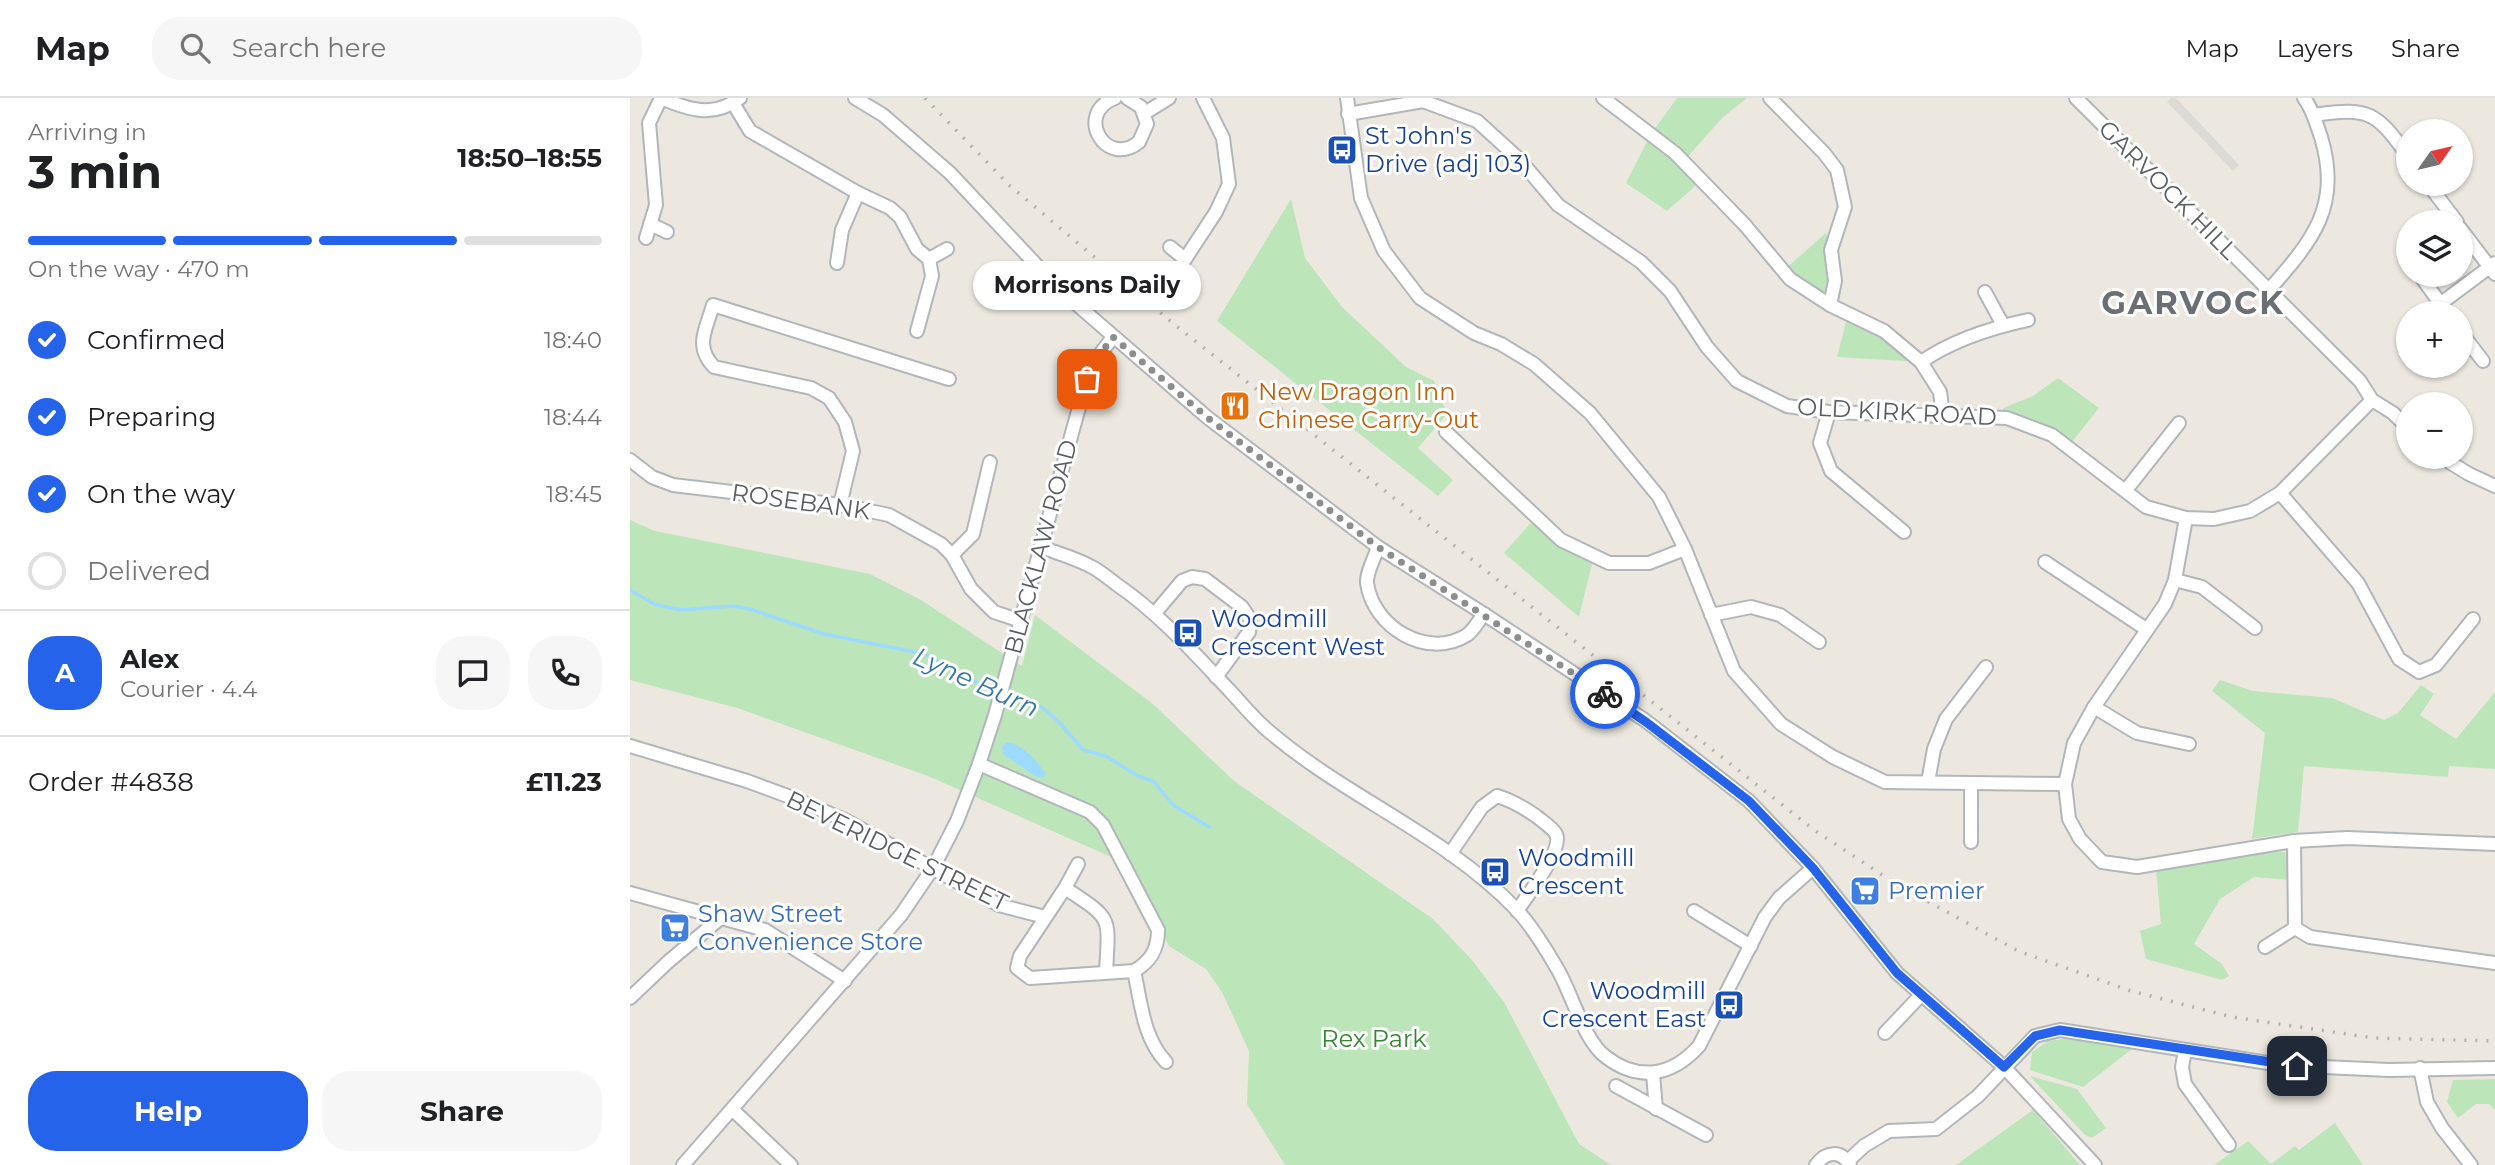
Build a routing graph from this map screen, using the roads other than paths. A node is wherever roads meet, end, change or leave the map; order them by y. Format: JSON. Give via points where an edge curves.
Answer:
{"nodes":[{"id":1,"x":661,"y":98,"type":"edge"},
{"id":2,"x":855,"y":98,"type":"edge"},
{"id":3,"x":1115,"y":98,"type":"edge"},
{"id":4,"x":1127,"y":98,"type":"edge"},
{"id":5,"x":1169,"y":98,"type":"edge"},
{"id":6,"x":1203,"y":98,"type":"edge"},
{"id":7,"x":1347,"y":98,"type":"edge"},
{"id":8,"x":1604,"y":98,"type":"edge"},
{"id":9,"x":1770,"y":98,"type":"edge"},
{"id":10,"x":2076,"y":98,"type":"edge"},
{"id":11,"x":2304,"y":98,"type":"edge"},
{"id":12,"x":736,"y":101,"type":"edge"},
{"id":13,"x":1145,"y":113,"type":"junction"},
{"id":14,"x":1348,"y":114,"type":"junction"},
{"id":15,"x":2314,"y":115,"type":"junction"},
{"id":16,"x":2396,"y":140,"type":"edge"},
{"id":17,"x":858,"y":193,"type":"junction"},
{"id":18,"x":2437,"y":196,"type":"edge"},
{"id":19,"x":2448,"y":210,"type":"edge"},
{"id":20,"x":650,"y":224,"type":"junction"},
{"id":21,"x":667,"y":232,"type":"dead end"},
{"id":22,"x":646,"y":238,"type":"dead end"},
{"id":23,"x":2473,"y":244,"type":"edge"},
{"id":24,"x":1170,"y":247,"type":"dead end"},
{"id":25,"x":947,"y":249,"type":"dead end"},
{"id":26,"x":929,"y":259,"type":"junction"},
{"id":27,"x":1185,"y":259,"type":"junction"},
{"id":28,"x":837,"y":263,"type":"dead end"},
{"id":29,"x":2493,"y":268,"type":"edge"},
{"id":30,"x":1176,"y":273,"type":"dead end"},
{"id":31,"x":2268,"y":291,"type":"junction"},
{"id":32,"x":1986,"y":292,"type":"dead end"},
{"id":33,"x":2454,"y":301,"type":"edge"},
{"id":34,"x":1830,"y":305,"type":"junction"},
{"id":35,"x":2028,"y":320,"type":"dead end"},
{"id":36,"x":2003,"y":325,"type":"junction"},
{"id":37,"x":917,"y":331,"type":"dead end"},
{"id":38,"x":1113,"y":337,"type":"junction"},
{"id":39,"x":2473,"y":348,"type":"edge"},
{"id":40,"x":2483,"y":361,"type":"dead end"},
{"id":41,"x":1921,"y":362,"type":"junction"},
{"id":42,"x":949,"y":379,"type":"dead end"},
{"id":43,"x":2372,"y":400,"type":"junction"},
{"id":44,"x":1829,"y":412,"type":"junction"},
{"id":45,"x":1943,"y":416,"type":"junction"},
{"id":46,"x":2396,"y":416,"type":"edge"},
{"id":47,"x":2179,"y":423,"type":"dead end"},
{"id":48,"x":1446,"y":432,"type":"dead end"},
{"id":49,"x":630,"y":460,"type":"edge"},
{"id":50,"x":990,"y":462,"type":"dead end"},
{"id":51,"x":2463,"y":469,"type":"edge"},
{"id":52,"x":2495,"y":486,"type":"edge"},
{"id":53,"x":2126,"y":490,"type":"junction"},
{"id":54,"x":2280,"y":494,"type":"junction"},
{"id":55,"x":840,"y":505,"type":"junction"},
{"id":56,"x":2186,"y":518,"type":"junction"},
{"id":57,"x":1904,"y":532,"type":"dead end"},
{"id":58,"x":1041,"y":547,"type":"junction"},
{"id":59,"x":1378,"y":547,"type":"junction"},
{"id":60,"x":1685,"y":548,"type":"junction"},
{"id":61,"x":952,"y":555,"type":"junction"},
{"id":62,"x":2045,"y":562,"type":"dead end"},
{"id":63,"x":2175,"y":580,"type":"junction"},
{"id":64,"x":1155,"y":613,"type":"junction"},
{"id":65,"x":1484,"y":614,"type":"junction"},
{"id":66,"x":1711,"y":615,"type":"junction"},
{"id":67,"x":2473,"y":619,"type":"dead end"},
{"id":68,"x":1021,"y":621,"type":"junction"},
{"id":69,"x":2255,"y":628,"type":"dead end"},
{"id":70,"x":2146,"y":629,"type":"junction"},
{"id":71,"x":1819,"y":642,"type":"dead end"},
{"id":72,"x":1986,"y":667,"type":"dead end"},
{"id":73,"x":1216,"y":677,"type":"junction"},
{"id":74,"x":2094,"y":708,"type":"junction"},
{"id":75,"x":2189,"y":744,"type":"dead end"},
{"id":76,"x":630,"y":746,"type":"edge"},
{"id":77,"x":979,"y":764,"type":"junction"},
{"id":78,"x":1928,"y":782,"type":"junction"},
{"id":79,"x":1971,"y":784,"type":"junction"},
{"id":80,"x":2065,"y":784,"type":"junction"},
{"id":81,"x":2294,"y":841,"type":"junction"},
{"id":82,"x":1971,"y":842,"type":"dead end"},
{"id":83,"x":2495,"y":844,"type":"edge"},
{"id":84,"x":1450,"y":854,"type":"junction"},
{"id":85,"x":1078,"y":864,"type":"dead end"},
{"id":86,"x":933,"y":868,"type":"junction"},
{"id":87,"x":1813,"y":868,"type":"junction"},
{"id":88,"x":1065,"y":888,"type":"junction"},
{"id":89,"x":630,"y":894,"type":"edge"},
{"id":90,"x":1517,"y":911,"type":"junction"},
{"id":91,"x":1694,"y":911,"type":"dead end"},
{"id":92,"x":1045,"y":916,"type":"junction"},
{"id":93,"x":722,"y":917,"type":"junction"},
{"id":94,"x":2295,"y":928,"type":"junction"},
{"id":95,"x":1751,"y":946,"type":"junction"},
{"id":96,"x":2265,"y":947,"type":"dead end"},
{"id":97,"x":2495,"y":963,"type":"edge"},
{"id":98,"x":1134,"y":971,"type":"junction"},
{"id":99,"x":1106,"y":972,"type":"junction"},
{"id":100,"x":845,"y":981,"type":"junction"},
{"id":101,"x":1921,"y":995,"type":"junction"},
{"id":102,"x":630,"y":998,"type":"edge"},
{"id":103,"x":1885,"y":1033,"type":"dead end"},
{"id":104,"x":2185,"y":1050,"type":"junction"},
{"id":105,"x":1166,"y":1062,"type":"dead end"},
{"id":106,"x":2004,"y":1067,"type":"junction"},
{"id":107,"x":2420,"y":1068,"type":"junction"},
{"id":108,"x":2495,"y":1068,"type":"edge"},
{"id":109,"x":1653,"y":1074,"type":"junction"},
{"id":110,"x":1616,"y":1086,"type":"dead end"},
{"id":111,"x":1656,"y":1109,"type":"junction"},
{"id":112,"x":733,"y":1110,"type":"junction"},
{"id":113,"x":1706,"y":1135,"type":"dead end"},
{"id":114,"x":2229,"y":1145,"type":"dead end"},
{"id":115,"x":1849,"y":1163,"type":"edge"},
{"id":116,"x":683,"y":1165,"type":"edge"},
{"id":117,"x":791,"y":1165,"type":"edge"},
{"id":118,"x":1816,"y":1165,"type":"edge"},
{"id":119,"x":2095,"y":1165,"type":"edge"},
{"id":120,"x":2470,"y":1165,"type":"edge"}],
"edges":[{"from":1,"to":12,"type":"street","via":[[702,111]]},
{"from":1,"to":20,"type":"street","via":[[649,123],[656,205]]},
{"from":2,"to":38,"type":"street","via":[[883,115],[950,173],[1059,289]]},
{"from":3,"to":13,"type":"street","via":[[1102,106],[1095,120],[1097,134],[1109,146],[1123,149],[1139,142],[1146,131]]},
{"from":4,"to":13,"type":"street"},
{"from":5,"to":13,"type":"street"},
{"from":6,"to":27,"type":"street","via":[[1223,138],[1229,184]]},
{"from":7,"to":14,"type":"street"},
{"from":8,"to":34,"type":"street","via":[[1675,153],[1790,279]]},
{"from":9,"to":34,"type":"street","via":[[1837,170],[1845,206],[1831,250],[1835,281]]},
{"from":10,"to":31,"type":"street","name":"GARVOCK HILL"},
{"from":11,"to":15,"type":"street"},
{"from":12,"to":17,"type":"street","via":[[750,131]]},
{"from":14,"to":44,"type":"street","name":"OLD KIRK ROAD","via":[[1423,101],[1478,121],[1558,205],[1641,262],[1670,291],[1707,347],[1737,381],[1787,406]]},
{"from":14,"to":60,"type":"street","via":[[1361,198],[1384,251],[1420,298],[1474,333],[1534,363],[1590,413],[1659,497]]},
{"from":15,"to":16,"type":"street","via":[[2353,112],[2381,121]]},
{"from":15,"to":31,"type":"street","via":[[2328,169],[2321,219],[2301,254]]},
{"from":17,"to":26,"type":"street","via":[[900,217],[917,249]]},
{"from":17,"to":28,"type":"street","via":[[842,230]]},
{"from":18,"to":19,"type":"street"},
{"from":20,"to":21,"type":"street"},
{"from":20,"to":22,"type":"street"},
{"from":23,"to":29,"type":"street"},
{"from":24,"to":27,"type":"street"},
{"from":25,"to":26,"type":"street"},
{"from":26,"to":37,"type":"street","via":[[932,276]]},
{"from":27,"to":30,"type":"street"},
{"from":29,"to":33,"type":"street"},
{"from":31,"to":43,"type":"street","name":"GARVOCK HILL","via":[[2360,381]]},
{"from":32,"to":36,"type":"street"},
{"from":34,"to":41,"type":"street","via":[[1884,331]]},
{"from":35,"to":36,"type":"street"},
{"from":36,"to":41,"type":"street","via":[[1945,345]]},
{"from":38,"to":58,"type":"street","name":"BLACKLAW ROAD","via":[[1087,379]]},
{"from":38,"to":59,"type":"street","via":[[1208,418]]},
{"from":39,"to":40,"type":"street"},
{"from":41,"to":45,"type":"street","via":[[1940,392]]},
{"from":42,"to":55,"type":"street","via":[[713,305],[701,347],[714,368],[811,388],[829,398],[845,422],[853,451]]},
{"from":43,"to":46,"type":"street","name":"GARVOCK HILL"},
{"from":43,"to":54,"type":"street","name":"OLD KIRK ROAD"},
{"from":44,"to":45,"type":"street","name":"OLD KIRK ROAD"},
{"from":44,"to":57,"type":"street","via":[[1820,443],[1831,471]]},
{"from":45,"to":53,"type":"street","name":"OLD KIRK ROAD","via":[[2007,418],[2052,435]]},
{"from":47,"to":53,"type":"street"},
{"from":48,"to":60,"type":"street","via":[[1561,540],[1609,564],[1649,563]]},
{"from":49,"to":55,"type":"street","name":"ROSEBANK","via":[[652,477],[673,485]]},
{"from":50,"to":61,"type":"street","via":[[973,534]]},
{"from":51,"to":52,"type":"street"},
{"from":53,"to":56,"type":"street","name":"OLD KIRK ROAD","via":[[2146,507]]},
{"from":54,"to":56,"type":"street","name":"OLD KIRK ROAD","via":[[2250,510],[2214,519]]},
{"from":54,"to":67,"type":"street","via":[[2358,583],[2399,659],[2419,672],[2436,665]]},
{"from":55,"to":61,"type":"street","name":"ROSEBANK","via":[[889,515]]},
{"from":56,"to":63,"type":"street"},
{"from":58,"to":64,"type":"street","via":[[1092,566]]},
{"from":58,"to":68,"type":"street","name":"BLACKLAW ROAD"},
{"from":59,"to":65,"type":"street"},
{"from":59,"to":65,"type":"street","via":[[1366,581],[1375,610],[1392,628],[1414,640],[1450,642],[1469,634]]},
{"from":60,"to":66,"type":"street"},
{"from":61,"to":68,"type":"street","name":"ROSEBANK","via":[[971,589],[994,612]]},
{"from":62,"to":70,"type":"street"},
{"from":63,"to":69,"type":"street","via":[[2202,587]]},
{"from":63,"to":70,"type":"street","via":[[2165,604]]},
{"from":64,"to":73,"type":"street"},
{"from":64,"to":73,"type":"street","via":[[1182,581],[1192,577],[1205,579],[1242,607],[1250,619],[1249,632]]},
{"from":65,"to":87,"type":"street","via":[[1646,722],[1749,801]]},
{"from":66,"to":71,"type":"street","via":[[1751,607],[1780,615]]},
{"from":66,"to":78,"type":"street","via":[[1734,671],[1782,724],[1833,757],[1885,782]]},
{"from":68,"to":77,"type":"street","name":"BLACKLAW ROAD"},
{"from":70,"to":74,"type":"street"},
{"from":72,"to":78,"type":"street","via":[[1946,719]]},
{"from":73,"to":84,"type":"street","via":[[1264,727]]},
{"from":74,"to":75,"type":"street","via":[[2137,733]]},
{"from":74,"to":80,"type":"street","via":[[2074,743]]},
{"from":76,"to":86,"type":"street","name":"BEVERIDGE STREET","via":[[793,798],[845,820]]},
{"from":77,"to":86,"type":"street","name":"BLACKLAW ROAD"},
{"from":77,"to":98,"type":"street","via":[[1090,812],[1103,825],[1158,930],[1148,963]]},
{"from":78,"to":79,"type":"street"},
{"from":79,"to":80,"type":"street"},
{"from":79,"to":82,"type":"street"},
{"from":80,"to":81,"type":"street","via":[[2069,820],[2102,862],[2137,867]]},
{"from":81,"to":83,"type":"street","via":[[2347,838]]},
{"from":81,"to":94,"type":"street"},
{"from":84,"to":90,"type":"street"},
{"from":84,"to":90,"type":"street","via":[[1482,807],[1497,796],[1538,818],[1559,843]]},
{"from":85,"to":88,"type":"street"},
{"from":86,"to":92,"type":"street","name":"BEVERIDGE STREET","via":[[999,905]]},
{"from":86,"to":100,"type":"street","name":"BLACKLAW ROAD","via":[[901,915]]},
{"from":87,"to":95,"type":"street","via":[[1779,898]]},
{"from":87,"to":101,"type":"street","via":[[1897,973]]},
{"from":88,"to":92,"type":"street"},
{"from":88,"to":99,"type":"street","via":[[1105,918]]},
{"from":89,"to":93,"type":"street"},
{"from":90,"to":109,"type":"street","via":[[1558,970],[1603,1056],[1625,1069]]},
{"from":91,"to":95,"type":"street"},
{"from":92,"to":99,"type":"street","via":[[1017,968],[1030,978]]},
{"from":93,"to":100,"type":"street","via":[[765,930]]},
{"from":93,"to":102,"type":"street"},
{"from":94,"to":96,"type":"street"},
{"from":94,"to":97,"type":"street","via":[[2310,937]]},
{"from":95,"to":109,"type":"street","via":[[1699,1046],[1688,1058]]},
{"from":98,"to":99,"type":"street"},
{"from":98,"to":105,"type":"street","via":[[1152,1044]]},
{"from":100,"to":112,"type":"street","name":"BLACKLAW ROAD"},
{"from":101,"to":103,"type":"street"},
{"from":101,"to":106,"type":"street"},
{"from":104,"to":106,"type":"street","via":[[2060,1030],[2035,1036]]},
{"from":104,"to":107,"type":"street","via":[[2281,1065]]},
{"from":104,"to":114,"type":"street","via":[[2185,1084]]},
{"from":106,"to":115,"type":"street","via":[[1978,1096],[1936,1129],[1889,1131],[1864,1146]]},
{"from":106,"to":119,"type":"street"},
{"from":107,"to":108,"type":"street"},
{"from":107,"to":120,"type":"street","via":[[2427,1102]]},
{"from":109,"to":111,"type":"street"},
{"from":110,"to":111,"type":"street"},
{"from":111,"to":113,"type":"street"},
{"from":112,"to":116,"type":"street","name":"BLACKLAW ROAD"},
{"from":112,"to":117,"type":"street"},
{"from":115,"to":118,"type":"street","via":[[1837,1154],[1827,1154]]}]}
